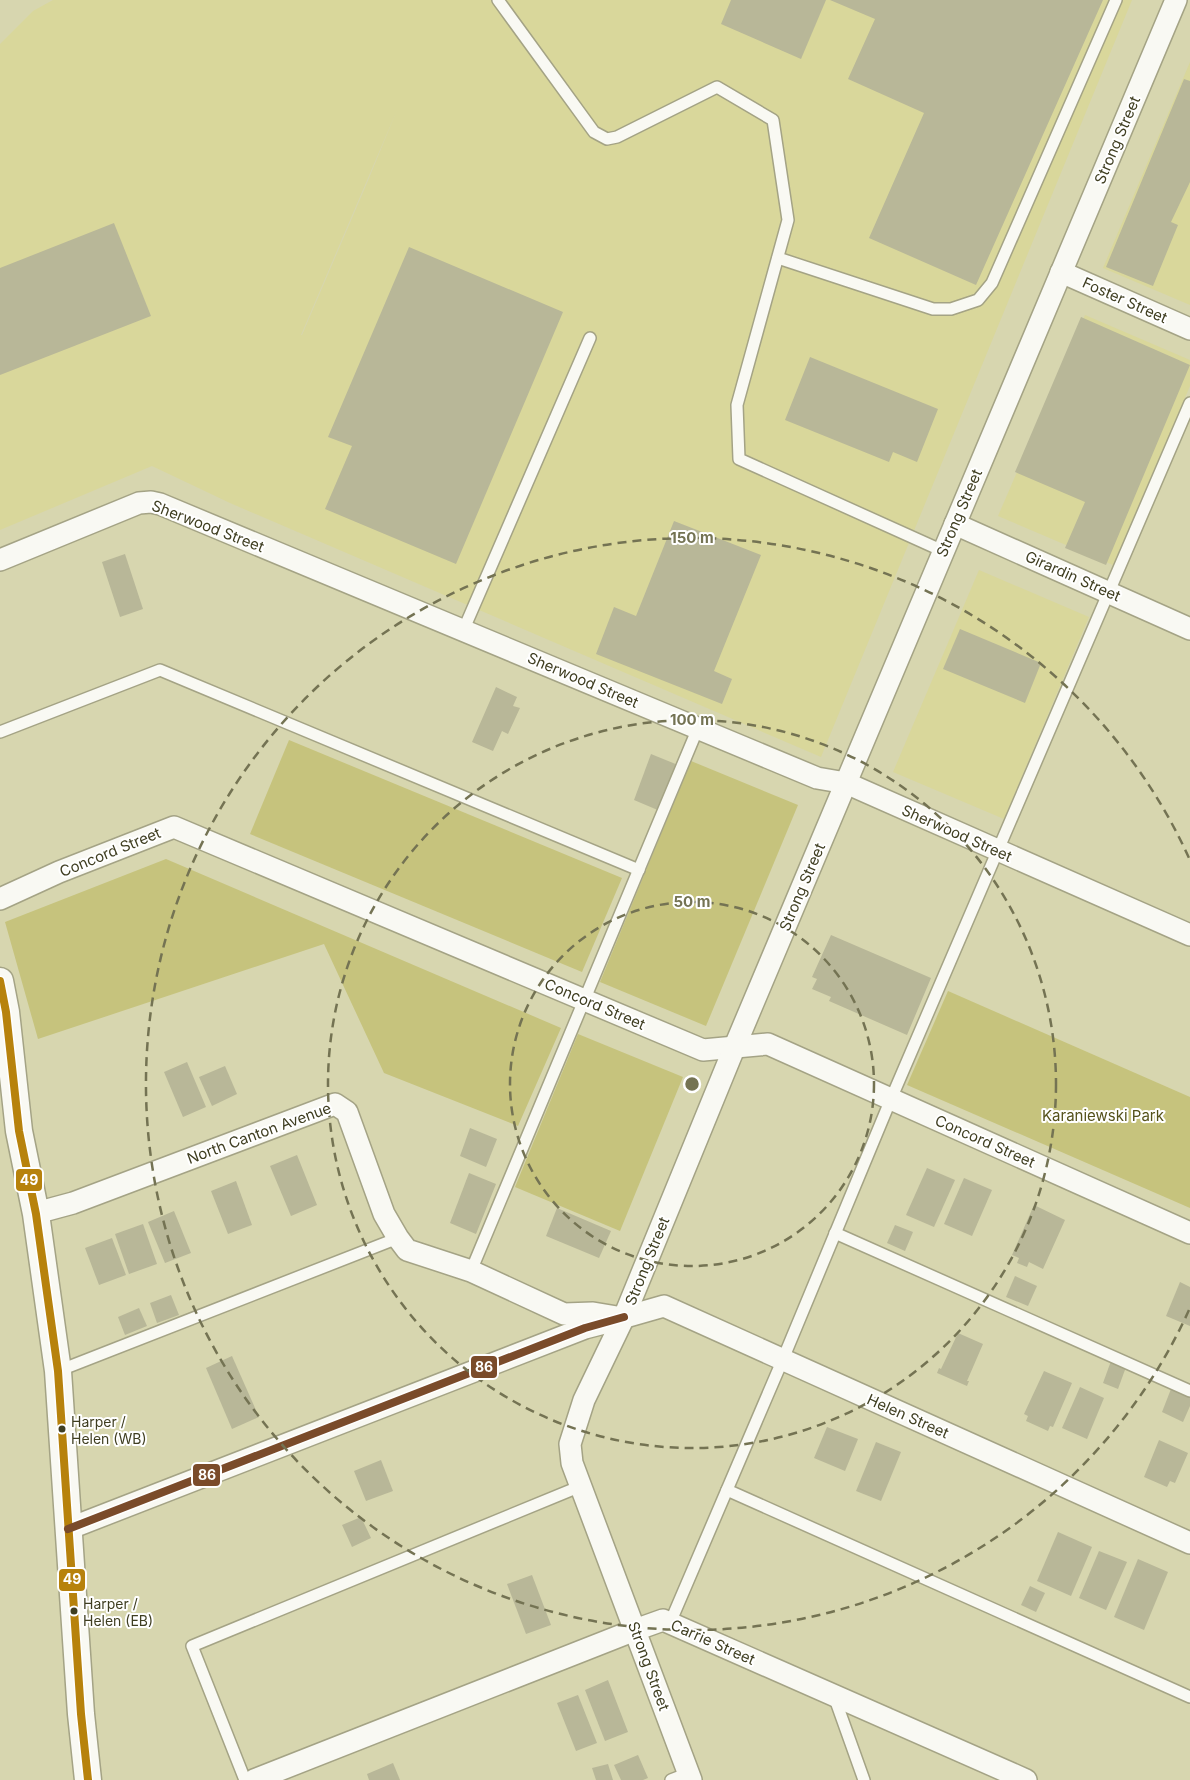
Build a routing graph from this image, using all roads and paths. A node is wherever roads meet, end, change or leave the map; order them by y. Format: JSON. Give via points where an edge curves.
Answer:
{"nodes":[{"id":1,"x":498,"y":0,"type":"edge"},
{"id":2,"x":1116,"y":0,"type":"edge"},
{"id":3,"x":1176,"y":0,"type":"edge"},
{"id":4,"x":778,"y":258,"type":"junction"},
{"id":5,"x":1061,"y":272,"type":"junction"},
{"id":6,"x":1190,"y":329,"type":"edge"},
{"id":7,"x":590,"y":338,"type":"dead end"},
{"id":8,"x":1190,"y":402,"type":"edge"},
{"id":9,"x":955,"y":524,"type":"junction"},
{"id":10,"x":943,"y":551,"type":"junction"},
{"id":11,"x":0,"y":560,"type":"edge"},
{"id":12,"x":1109,"y":592,"type":"junction"},
{"id":13,"x":1190,"y":628,"type":"edge"},
{"id":14,"x":463,"y":631,"type":"junction"},
{"id":15,"x":698,"y":728,"type":"junction"},
{"id":16,"x":0,"y":732,"type":"edge"},
{"id":17,"x":846,"y":783,"type":"junction"},
{"id":18,"x":998,"y":851,"type":"junction"},
{"id":19,"x":639,"y":870,"type":"junction"},
{"id":20,"x":0,"y":899,"type":"edge"},
{"id":21,"x":1190,"y":935,"type":"edge"},
{"id":22,"x":0,"y":981,"type":"edge"},
{"id":23,"x":585,"y":1000,"type":"junction"},
{"id":24,"x":735,"y":1046,"type":"junction"},
{"id":25,"x":892,"y":1099,"type":"junction"},
{"id":26,"x":36,"y":1213,"type":"junction"},
{"id":27,"x":836,"y":1233,"type":"junction"},
{"id":28,"x":1190,"y":1233,"type":"edge"},
{"id":29,"x":398,"y":1238,"type":"junction"},
{"id":30,"x":471,"y":1271,"type":"junction"},
{"id":31,"x":623,"y":1318,"type":"junction"},
{"id":32,"x":783,"y":1359,"type":"junction"},
{"id":33,"x":58,"y":1371,"type":"junction"},
{"id":34,"x":1190,"y":1391,"type":"edge"},
{"id":35,"x":581,"y":1486,"type":"junction"},
{"id":36,"x":727,"y":1490,"type":"junction"},
{"id":37,"x":68,"y":1529,"type":"junction"},
{"id":38,"x":1190,"y":1543,"type":"edge"},
{"id":39,"x":670,"y":1623,"type":"junction"},
{"id":40,"x":635,"y":1630,"type":"junction"},
{"id":41,"x":834,"y":1696,"type":"junction"},
{"id":42,"x":1190,"y":1696,"type":"edge"},
{"id":43,"x":684,"y":1778,"type":"edge"},
{"id":44,"x":88,"y":1780,"type":"edge"},
{"id":45,"x":245,"y":1780,"type":"edge"},
{"id":46,"x":254,"y":1780,"type":"edge"},
{"id":47,"x":864,"y":1780,"type":"edge"},
{"id":48,"x":1026,"y":1780,"type":"edge"}],
"edges":[{"from":1,"to":4,"type":"lane","via":[[594,132],[607,139],[717,87],[772,120],[788,220]]},
{"from":2,"to":4,"type":"lane","via":[[992,283],[978,300],[951,310],[933,308]]},
{"from":3,"to":5,"type":"street","name":"Strong Street"},
{"from":4,"to":10,"type":"lane","via":[[737,406],[739,459]]},
{"from":5,"to":6,"type":"street","name":"Foster Street"},
{"from":5,"to":9,"type":"street","name":"Strong Street"},
{"from":7,"to":14,"type":"lane"},
{"from":8,"to":12,"type":"lane"},
{"from":9,"to":10,"type":"street","name":"Strong Street"},
{"from":9,"to":12,"type":"street","name":"Girardin Street"},
{"from":10,"to":17,"type":"street","name":"Strong Street"},
{"from":11,"to":14,"type":"street","name":"Sherwood Street","via":[[139,503],[151,502]]},
{"from":12,"to":13,"type":"street","name":"Girardin Street"},
{"from":12,"to":18,"type":"lane"},
{"from":14,"to":15,"type":"street","name":"Sherwood Street"},
{"from":15,"to":17,"type":"street","name":"Sherwood Street","via":[[817,778]]},
{"from":15,"to":19,"type":"lane"},
{"from":16,"to":19,"type":"lane","via":[[160,670]]},
{"from":17,"to":18,"type":"street","name":"Sherwood Street"},
{"from":17,"to":24,"type":"street","name":"Strong Street"},
{"from":18,"to":21,"type":"street","name":"Sherwood Street"},
{"from":18,"to":25,"type":"lane"},
{"from":19,"to":23,"type":"lane"},
{"from":20,"to":23,"type":"street","name":"Concord Street","via":[[174,827]]},
{"from":22,"to":26,"type":"street","via":[[19,1131]]},
{"from":23,"to":24,"type":"street","name":"Concord Street","via":[[703,1050]]},
{"from":23,"to":30,"type":"lane"},
{"from":24,"to":25,"type":"street","name":"Concord Street","via":[[768,1044]]},
{"from":24,"to":31,"type":"street","name":"Strong Street"},
{"from":25,"to":27,"type":"lane"},
{"from":25,"to":28,"type":"street","name":"Concord Street"},
{"from":26,"to":29,"type":"street","name":"North Canton Avenue","via":[[73,1203],[337,1104],[347,1112],[380,1204]]},
{"from":26,"to":33,"type":"street"},
{"from":27,"to":32,"type":"lane"},
{"from":27,"to":34,"type":"lane"},
{"from":29,"to":30,"type":"street","name":"North Canton Avenue","via":[[407,1250]]},
{"from":29,"to":33,"type":"lane"},
{"from":30,"to":31,"type":"street","name":"North Canton Avenue","via":[[564,1314]]},
{"from":31,"to":32,"type":"street","name":"Helen Street","via":[[664,1306]]},
{"from":31,"to":35,"type":"street","name":"Strong Street","via":[[584,1400],[570,1444],[572,1463]]},
{"from":31,"to":37,"type":"street","name":"Helen Street","via":[[585,1328]]},
{"from":32,"to":36,"type":"lane"},
{"from":32,"to":38,"type":"street","name":"Helen Street"},
{"from":33,"to":37,"type":"street"},
{"from":35,"to":40,"type":"street","name":"Strong Street"},
{"from":35,"to":45,"type":"lane","via":[[192,1646]]},
{"from":36,"to":39,"type":"lane"},
{"from":36,"to":42,"type":"lane"},
{"from":37,"to":44,"type":"street"},
{"from":39,"to":40,"type":"street","name":"Carrie Street","via":[[663,1620]]},
{"from":39,"to":41,"type":"street","name":"Carrie Street"},
{"from":40,"to":43,"type":"street","name":"Strong Street"},
{"from":40,"to":46,"type":"street","name":"Carrie Street"},
{"from":41,"to":47,"type":"lane"},
{"from":41,"to":48,"type":"street","name":"Carrie Street"}]}
